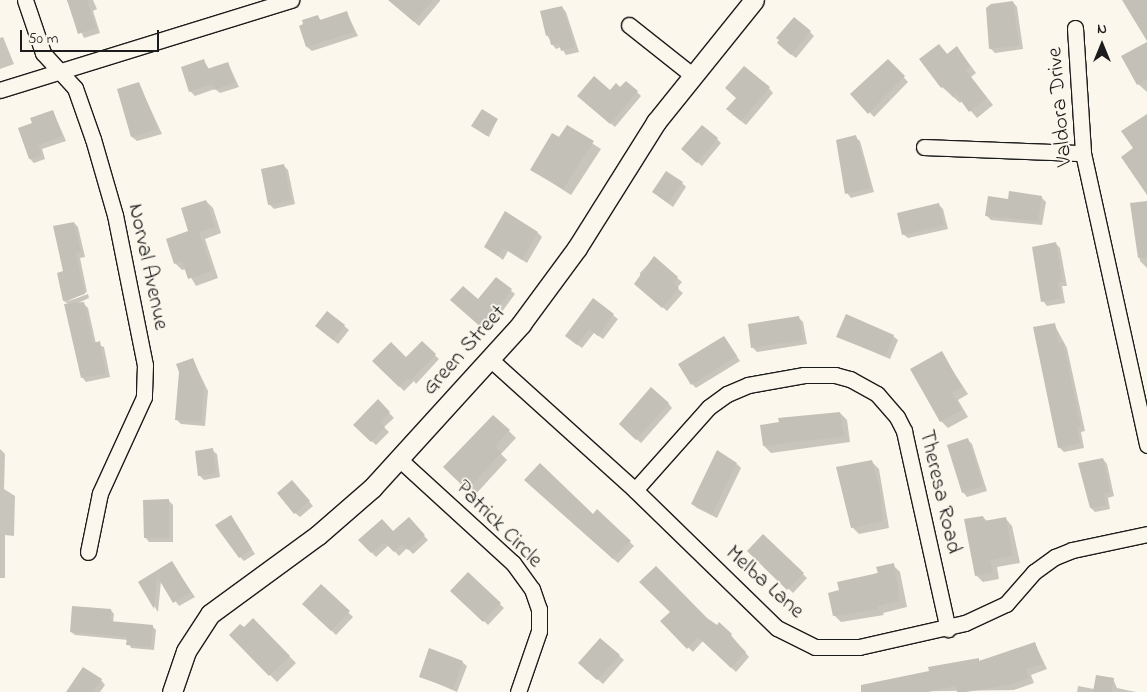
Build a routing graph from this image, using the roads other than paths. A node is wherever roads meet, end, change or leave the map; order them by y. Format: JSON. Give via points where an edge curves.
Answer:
{"nodes":[{"id":1,"x":25,"y":0,"type":"edge"},
{"id":2,"x":292,"y":0,"type":"edge"},
{"id":3,"x":754,"y":0,"type":"edge"},
{"id":4,"x":263,"y":4,"type":"edge"},
{"id":5,"x":629,"y":25,"type":"dead end"},
{"id":6,"x":1075,"y":28,"type":"dead end"},
{"id":7,"x":58,"y":70,"type":"junction"},
{"id":8,"x":692,"y":75,"type":"junction"},
{"id":9,"x":0,"y":90,"type":"edge"},
{"id":10,"x":924,"y":147,"type":"dead end"},
{"id":11,"x":1082,"y":153,"type":"junction"},
{"id":12,"x":490,"y":359,"type":"junction"},
{"id":13,"x":1141,"y":380,"type":"edge"},
{"id":14,"x":1147,"y":445,"type":"edge"},
{"id":15,"x":399,"y":459,"type":"junction"},
{"id":16,"x":635,"y":490,"type":"junction"},
{"id":17,"x":1147,"y":534,"type":"edge"},
{"id":18,"x":88,"y":552,"type":"dead end"},
{"id":19,"x":948,"y":629,"type":"junction"},
{"id":20,"x":172,"y":692,"type":"edge"},
{"id":21,"x":518,"y":692,"type":"edge"}],
"edges":[{"from":1,"to":7,"type":"street","name":"Norval Avenue","via":[[43,53]]},
{"from":2,"to":4,"type":"street"},
{"from":3,"to":8,"type":"street","name":"Green Street"},
{"from":4,"to":7,"type":"street"},
{"from":5,"to":8,"type":"street"},
{"from":6,"to":11,"type":"street","name":"Valdora Drive"},
{"from":7,"to":9,"type":"street"},
{"from":7,"to":18,"type":"street","name":"Norval Avenue","via":[[76,88],[105,176],[146,371],[142,404],[100,492]]},
{"from":8,"to":12,"type":"street","name":"Green Street","via":[[651,130],[551,287]]},
{"from":10,"to":11,"type":"street"},
{"from":11,"to":13,"type":"street","name":"Valdora Drive"},
{"from":12,"to":15,"type":"street","name":"Green Street"},
{"from":12,"to":16,"type":"street","name":"Melba Lane"},
{"from":13,"to":14,"type":"street","name":"Valdora Drive"},
{"from":15,"to":20,"type":"street","name":"Green Street","via":[[324,530],[210,614],[186,651]]},
{"from":15,"to":21,"type":"street","name":"Patrick Circle","via":[[513,563],[532,589],[538,609],[539,631]]},
{"from":16,"to":19,"type":"street","name":"Melba Lane","via":[[768,621],[795,639],[815,647],[848,649]]},
{"from":16,"to":19,"type":"street","name":"Theresa Road","via":[[709,407],[727,394],[748,385],[804,375],[834,375],[850,379],[888,404],[904,431]]},
{"from":17,"to":19,"type":"street","name":"Melba Lane","via":[[1063,553],[1041,566],[1002,607]]}]}
